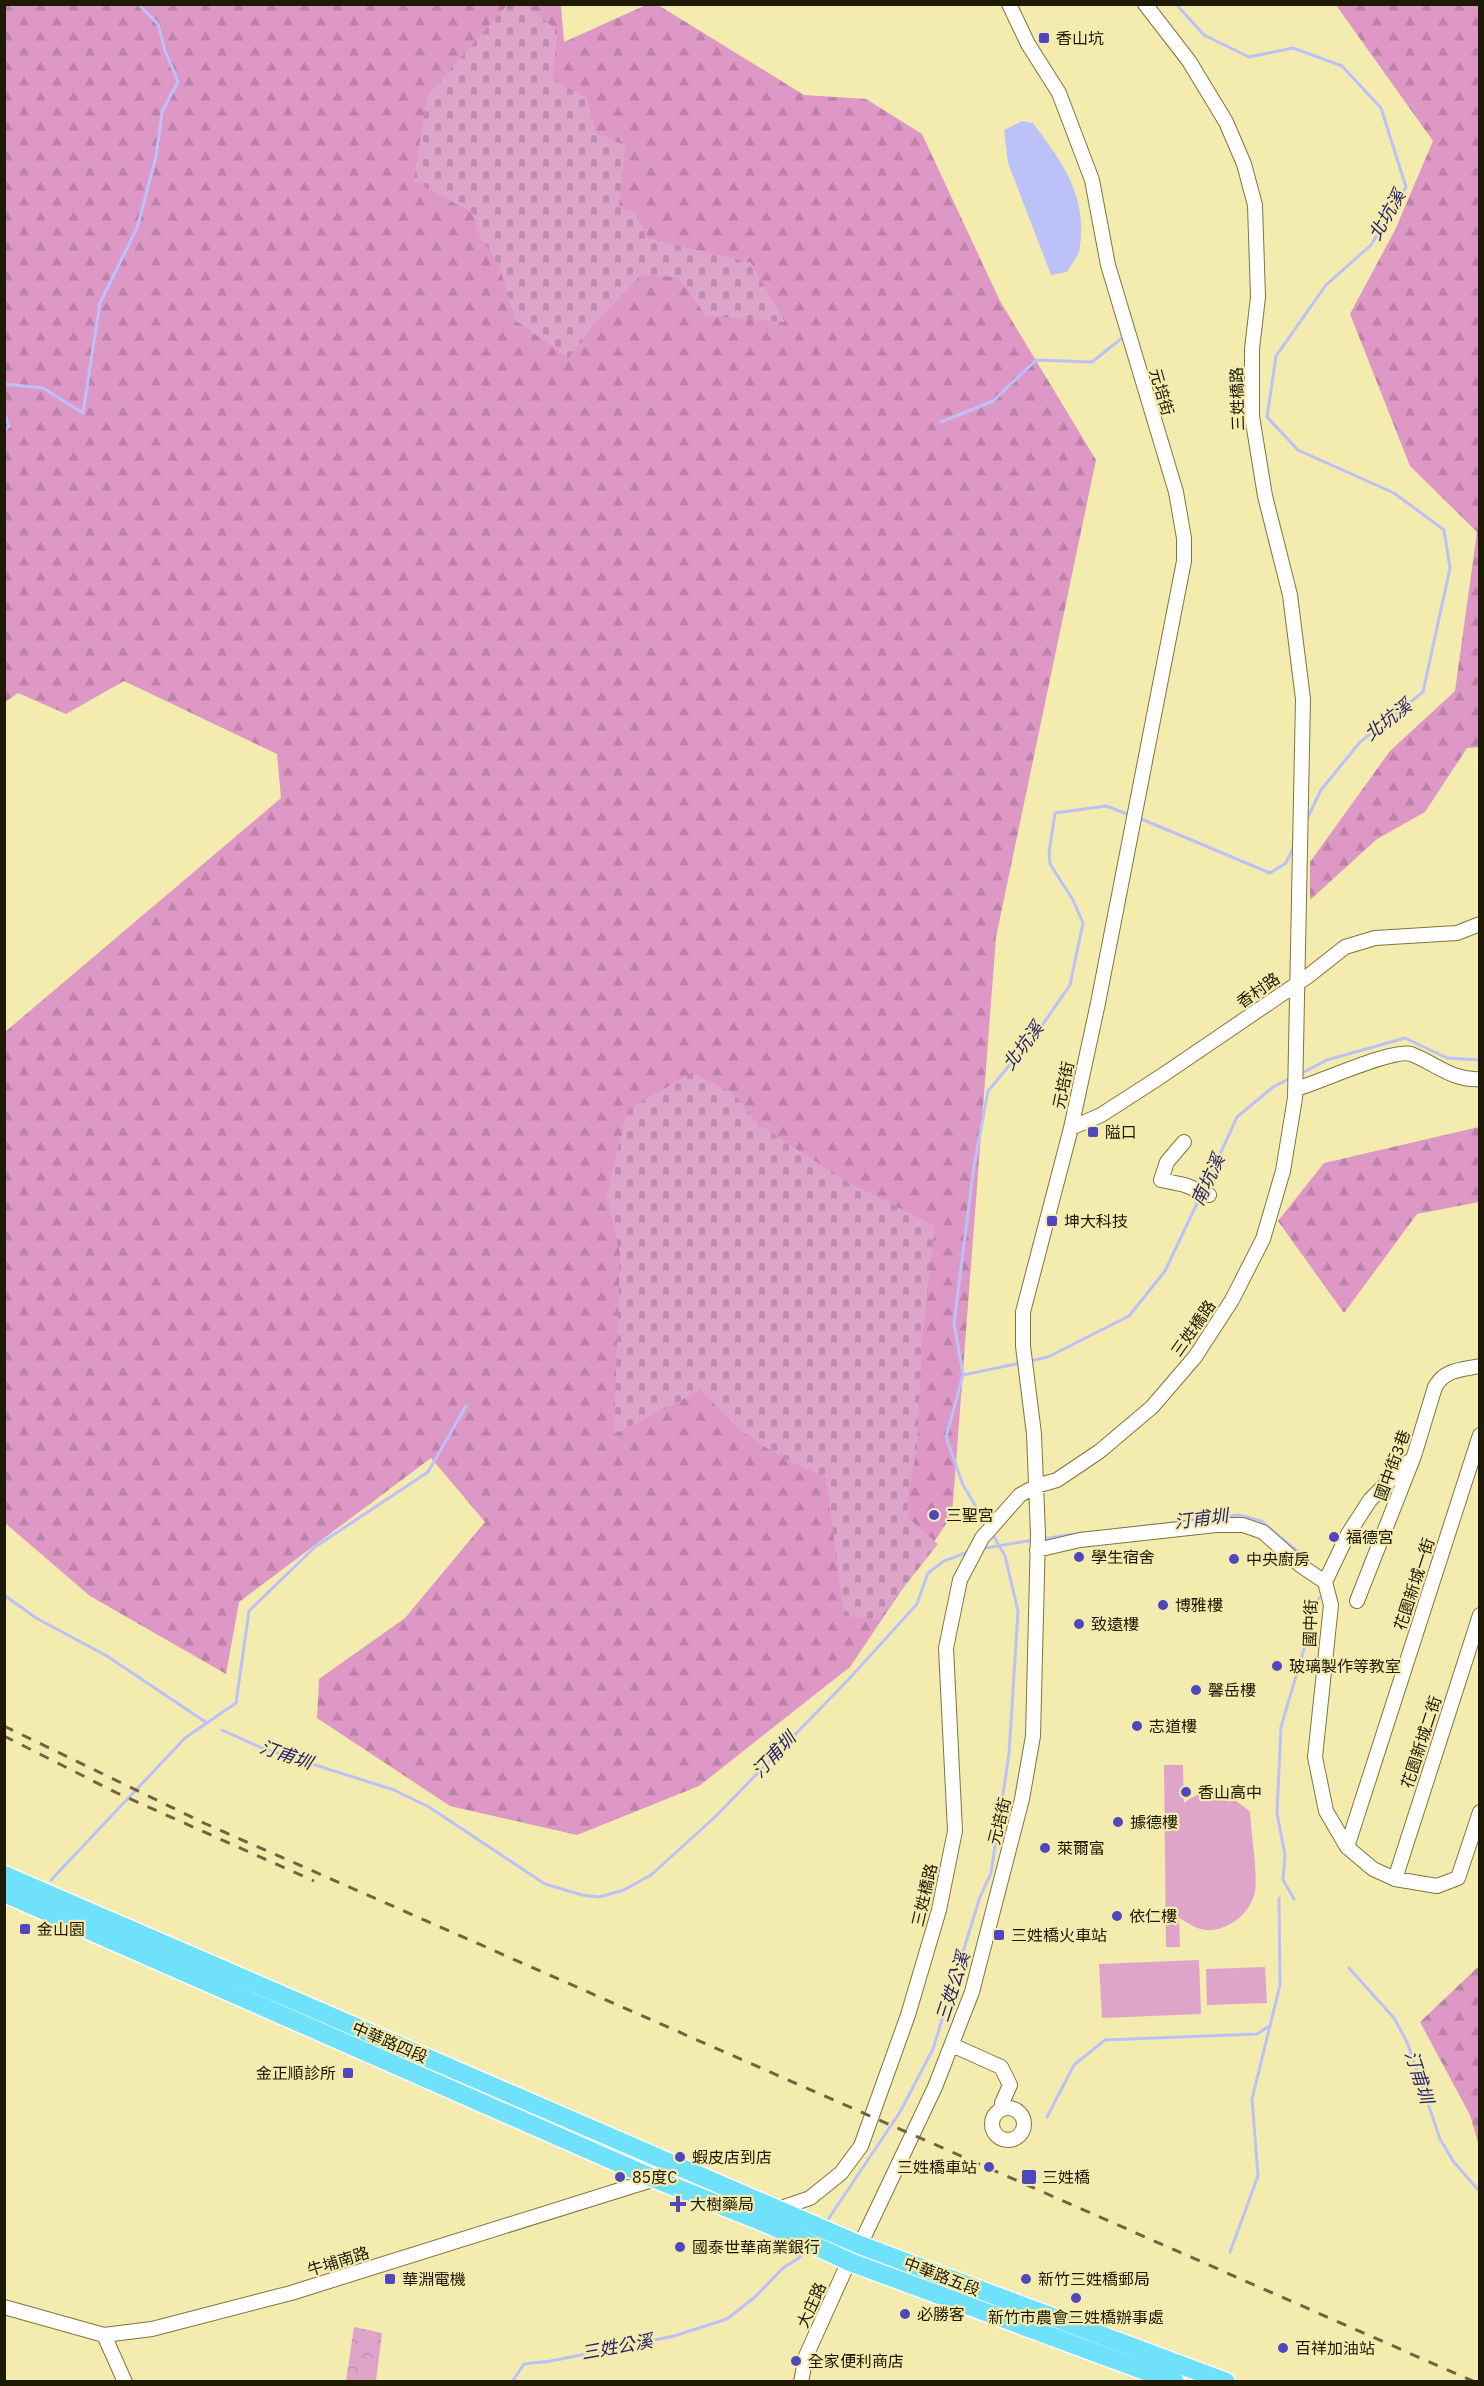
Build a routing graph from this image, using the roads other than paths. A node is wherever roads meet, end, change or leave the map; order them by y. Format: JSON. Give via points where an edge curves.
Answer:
{"nodes":[{"id":1,"x":1009,"y":4,"type":"edge"},
{"id":2,"x":1145,"y":4,"type":"edge"},
{"id":3,"x":1479,"y":924,"type":"edge"},
{"id":4,"x":1297,"y":983,"type":"junction"},
{"id":5,"x":1479,"y":1079,"type":"edge"},
{"id":6,"x":1296,"y":1089,"type":"junction"},
{"id":7,"x":1071,"y":1128,"type":"junction"},
{"id":8,"x":1184,"y":1143,"type":"dead end"},
{"id":9,"x":1209,"y":1195,"type":"dead end"},
{"id":10,"x":1479,"y":1366,"type":"edge"},
{"id":11,"x":1479,"y":1435,"type":"edge"},
{"id":12,"x":1414,"y":1456,"type":"junction"},
{"id":13,"x":1036,"y":1486,"type":"junction"},
{"id":14,"x":1037,"y":1550,"type":"junction"},
{"id":15,"x":1325,"y":1582,"type":"junction"},
{"id":16,"x":1357,"y":1601,"type":"dead end"},
{"id":17,"x":1479,"y":1615,"type":"edge"},
{"id":18,"x":1479,"y":1812,"type":"edge"},
{"id":19,"x":1347,"y":1846,"type":"junction"},
{"id":20,"x":4,"y":1875,"type":"edge"},
{"id":21,"x":1395,"y":1879,"type":"junction"},
{"id":22,"x":4,"y":1893,"type":"edge"},
{"id":23,"x":952,"y":2045,"type":"junction"},
{"id":24,"x":1003,"y":2109,"type":"dead end"},
{"id":25,"x":666,"y":2160,"type":"junction"},
{"id":26,"x":655,"y":2179,"type":"junction"},
{"id":27,"x":772,"y":2217,"type":"junction"},
{"id":28,"x":860,"y":2246,"type":"junction"},
{"id":29,"x":850,"y":2262,"type":"junction"},
{"id":30,"x":4,"y":2307,"type":"edge"},
{"id":31,"x":104,"y":2336,"type":"junction"},
{"id":32,"x":125,"y":2382,"type":"edge"},
{"id":33,"x":801,"y":2382,"type":"edge"},
{"id":34,"x":1175,"y":2382,"type":"edge"},
{"id":35,"x":1226,"y":2382,"type":"edge"}],
"edges":[{"from":1,"to":7,"type":"street","name":"元培街","via":[[1028,44],[1059,93],[1092,180],[1108,265],[1176,492],[1184,538],[1184,561]]},
{"from":2,"to":4,"type":"street","name":"三姓橋路","via":[[1189,61],[1226,122],[1244,164],[1255,206],[1258,297],[1252,349],[1252,416],[1265,496],[1290,595],[1303,699]]},
{"from":3,"to":4,"type":"street","name":"香村路","via":[[1457,933],[1375,938],[1345,947]]},
{"from":4,"to":6,"type":"street","name":"三姓橋路"},
{"from":4,"to":7,"type":"street","name":"香村路","via":[[1110,1110]]},
{"from":5,"to":6,"type":"street","via":[[1446,1074],[1409,1053],[1384,1057]]},
{"from":6,"to":13,"type":"street","name":"三姓橋路","via":[[1283,1171],[1263,1239],[1232,1300],[1195,1357],[1152,1407],[1100,1451],[1057,1480]]},
{"from":7,"to":13,"type":"street","name":"元培街","via":[[1023,1312]]},
{"from":8,"to":9,"type":"street","via":[[1167,1162],[1161,1180]]},
{"from":10,"to":12,"type":"street","name":"國中街3巷","via":[[1440,1377]]},
{"from":11,"to":19,"type":"street","name":"花園新城一街"},
{"from":12,"to":15,"type":"street","via":[[1370,1500]]},
{"from":12,"to":16,"type":"street","name":"國中街3巷"},
{"from":13,"to":14,"type":"street","name":"元培街"},
{"from":13,"to":27,"type":"street","name":"三姓橋路","via":[[1006,1508],[982,1538],[960,1580],[946,1648],[955,1831],[939,1910],[908,2015],[861,2146],[841,2173],[810,2198]]},
{"from":14,"to":15,"type":"street","name":"國中街","via":[[1080,1540],[1244,1525],[1263,1532]]},
{"from":14,"to":23,"type":"street","name":"元培街","via":[[1033,1736],[1022,1799],[972,1992]]},
{"from":15,"to":19,"type":"street","name":"國中街","via":[[1331,1605],[1315,1757],[1326,1811]]},
{"from":17,"to":21,"type":"street","name":"花園新城二街"},
{"from":18,"to":21,"type":"street","name":"國中街","via":[[1458,1878],[1437,1886]]},
{"from":19,"to":21,"type":"street","name":"國中街","via":[[1373,1869]]},
{"from":20,"to":25,"type":"main road","name":"中華路四段"},
{"from":22,"to":26,"type":"main road","name":"中華路四段"},
{"from":23,"to":24,"type":"street","via":[[1001,2067],[1010,2085]]},
{"from":23,"to":28,"type":"street","name":"元培街"},
{"from":25,"to":26,"type":"street"},
{"from":25,"to":27,"type":"main road","name":"中華路四段"},
{"from":26,"to":27,"type":"main road","name":"中華路四段"},
{"from":26,"to":31,"type":"street","name":"牛埔南路","via":[[291,2294],[152,2329]]},
{"from":27,"to":28,"type":"main road"},
{"from":27,"to":29,"type":"main road"},
{"from":28,"to":29,"type":"street","name":"大庄路"},
{"from":28,"to":35,"type":"main road","name":"中華路五段"},
{"from":29,"to":33,"type":"street","name":"大庄路","via":[[806,2356]]},
{"from":29,"to":34,"type":"main road","name":"中華路五段"},
{"from":30,"to":31,"type":"street","name":"牛埔南路"},
{"from":31,"to":32,"type":"street"}]}
